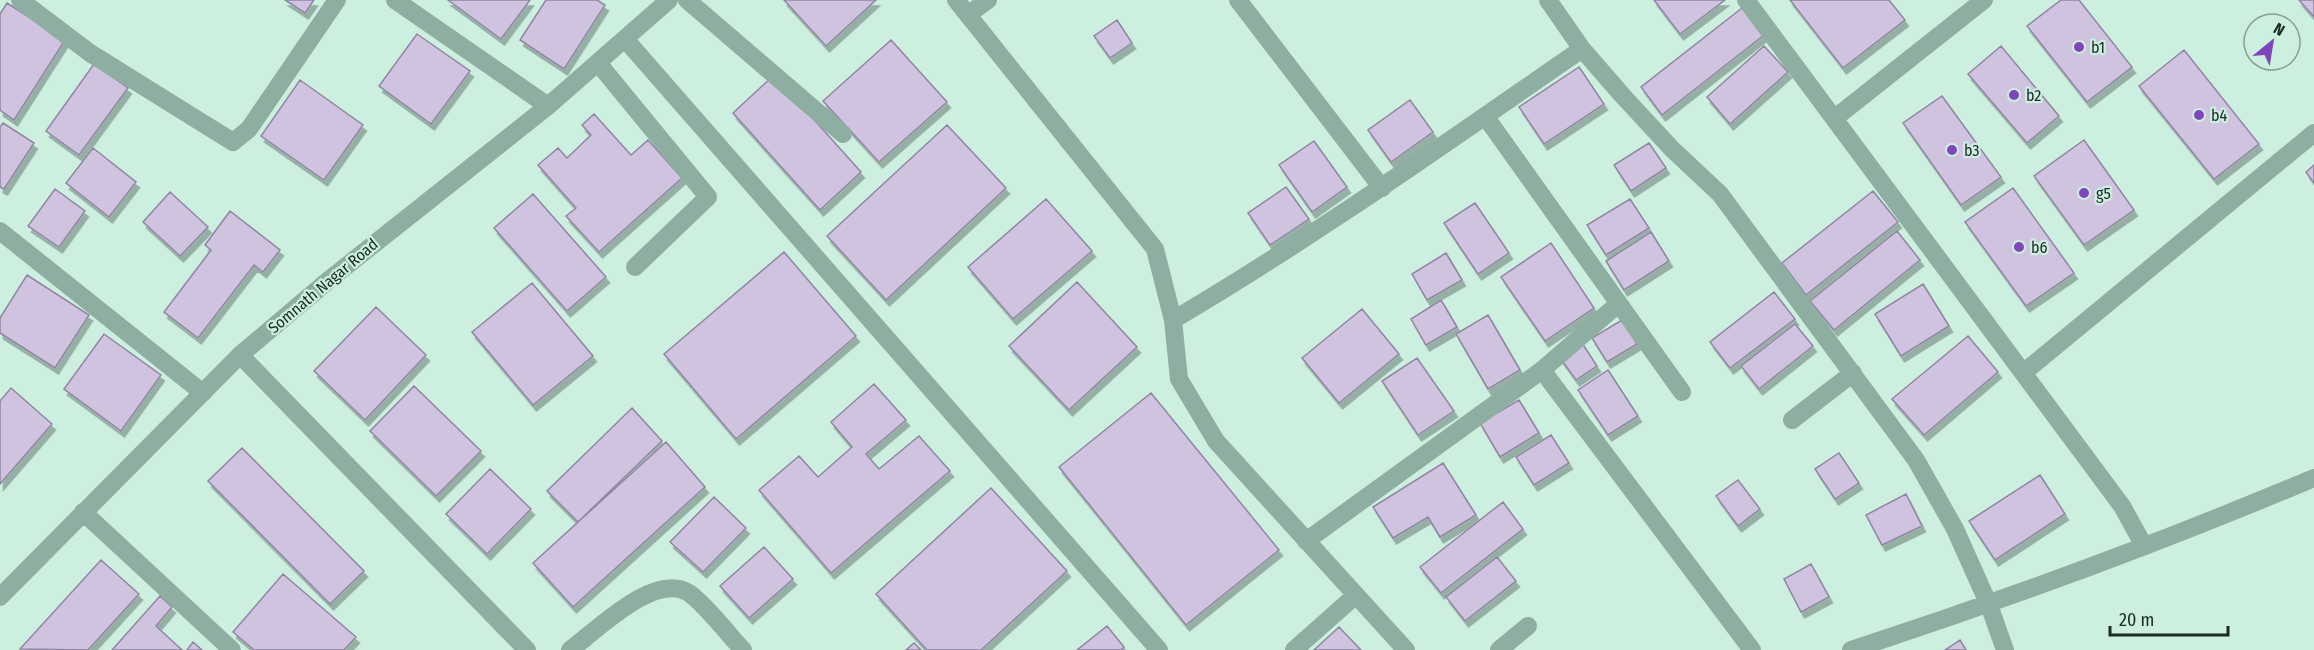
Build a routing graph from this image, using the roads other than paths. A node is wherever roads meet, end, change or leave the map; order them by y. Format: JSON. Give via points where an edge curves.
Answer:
{"nodes":[{"id":1,"x":20,"y":0,"type":"edge"},
{"id":2,"x":337,"y":0,"type":"edge"},
{"id":3,"x":395,"y":0,"type":"edge"},
{"id":4,"x":669,"y":0,"type":"edge"},
{"id":5,"x":687,"y":0,"type":"edge"},
{"id":6,"x":956,"y":0,"type":"edge"},
{"id":7,"x":988,"y":0,"type":"edge"},
{"id":8,"x":1238,"y":0,"type":"edge"},
{"id":9,"x":1548,"y":0,"type":"edge"},
{"id":10,"x":1746,"y":0,"type":"edge"},
{"id":11,"x":1984,"y":0,"type":"edge"},
{"id":12,"x":969,"y":14,"type":"junction"},
{"id":13,"x":625,"y":39,"type":"junction"},
{"id":14,"x":1582,"y":49,"type":"junction"},
{"id":15,"x":598,"y":63,"type":"junction"},
{"id":16,"x":548,"y":106,"type":"junction"},
{"id":17,"x":1485,"y":116,"type":"junction"},
{"id":18,"x":1835,"y":118,"type":"junction"},
{"id":19,"x":2314,"y":133,"type":"edge"},
{"id":20,"x":843,"y":134,"type":"dead end"},
{"id":21,"x":1382,"y":188,"type":"junction"},
{"id":22,"x":0,"y":231,"type":"edge"},
{"id":23,"x":634,"y":267,"type":"dead end"},
{"id":24,"x":1617,"y":305,"type":"junction"},
{"id":25,"x":1173,"y":320,"type":"junction"},
{"id":26,"x":240,"y":356,"type":"junction"},
{"id":27,"x":1542,"y":370,"type":"junction"},
{"id":28,"x":1853,"y":373,"type":"junction"},
{"id":29,"x":2023,"y":373,"type":"junction"},
{"id":30,"x":1682,"y":392,"type":"dead end"},
{"id":31,"x":203,"y":393,"type":"junction"},
{"id":32,"x":1792,"y":420,"type":"dead end"},
{"id":33,"x":2314,"y":478,"type":"edge"},
{"id":34,"x":83,"y":512,"type":"junction"},
{"id":35,"x":1306,"y":541,"type":"junction"},
{"id":36,"x":2144,"y":546,"type":"junction"},
{"id":37,"x":1356,"y":595,"type":"junction"},
{"id":38,"x":0,"y":597,"type":"edge"},
{"id":39,"x":1989,"y":605,"type":"junction"},
{"id":40,"x":1528,"y":626,"type":"dead end"},
{"id":41,"x":232,"y":650,"type":"edge"},
{"id":42,"x":527,"y":650,"type":"edge"},
{"id":43,"x":570,"y":650,"type":"edge"},
{"id":44,"x":743,"y":650,"type":"edge"},
{"id":45,"x":1159,"y":650,"type":"edge"},
{"id":46,"x":1294,"y":650,"type":"edge"},
{"id":47,"x":1406,"y":650,"type":"edge"},
{"id":48,"x":1499,"y":650,"type":"edge"},
{"id":49,"x":1752,"y":650,"type":"edge"},
{"id":50,"x":1851,"y":650,"type":"edge"},
{"id":51,"x":2005,"y":650,"type":"edge"}],
"edges":[{"from":1,"to":2,"type":"street","via":[[90,53],[233,142],[249,129]]},
{"from":3,"to":16,"type":"street"},
{"from":4,"to":13,"type":"street","name":"Somnath Nagar Road"},
{"from":5,"to":20,"type":"street"},
{"from":6,"to":12,"type":"street"},
{"from":7,"to":12,"type":"street"},
{"from":8,"to":21,"type":"street"},
{"from":9,"to":14,"type":"street"},
{"from":10,"to":18,"type":"street"},
{"from":11,"to":18,"type":"street"},
{"from":12,"to":25,"type":"street","via":[[1155,249]]},
{"from":13,"to":15,"type":"street","name":"Somnath Nagar Road"},
{"from":13,"to":45,"type":"street"},
{"from":14,"to":17,"type":"street"},
{"from":14,"to":28,"type":"street","via":[[1672,149],[1720,194]]},
{"from":15,"to":16,"type":"street","name":"Somnath Nagar Road"},
{"from":15,"to":23,"type":"street","via":[[708,196]]},
{"from":16,"to":26,"type":"street","name":"Somnath Nagar Road","via":[[330,279]]},
{"from":17,"to":21,"type":"street"},
{"from":17,"to":24,"type":"street"},
{"from":18,"to":29,"type":"street"},
{"from":19,"to":29,"type":"street"},
{"from":21,"to":25,"type":"street"},
{"from":22,"to":31,"type":"street"},
{"from":24,"to":27,"type":"street"},
{"from":24,"to":30,"type":"street"},
{"from":25,"to":35,"type":"street","via":[[1179,379],[1216,441]]},
{"from":26,"to":31,"type":"street","name":"Somnath Nagar Road"},
{"from":26,"to":42,"type":"street"},
{"from":27,"to":35,"type":"street"},
{"from":27,"to":49,"type":"street"},
{"from":28,"to":32,"type":"street"},
{"from":28,"to":39,"type":"street","via":[[1916,460],[1955,529]]},
{"from":29,"to":36,"type":"street","via":[[2122,506]]},
{"from":31,"to":34,"type":"street","name":"Somnath Nagar Road"},
{"from":33,"to":36,"type":"street"},
{"from":34,"to":38,"type":"street","name":"Somnath Nagar Road"},
{"from":34,"to":41,"type":"street"},
{"from":35,"to":37,"type":"street"},
{"from":36,"to":39,"type":"street"},
{"from":37,"to":46,"type":"street"},
{"from":37,"to":47,"type":"street"},
{"from":39,"to":50,"type":"street"},
{"from":39,"to":51,"type":"street"},
{"from":40,"to":48,"type":"street"},
{"from":43,"to":44,"type":"street","via":[[648,592],[668,587],[688,593]]}]}
